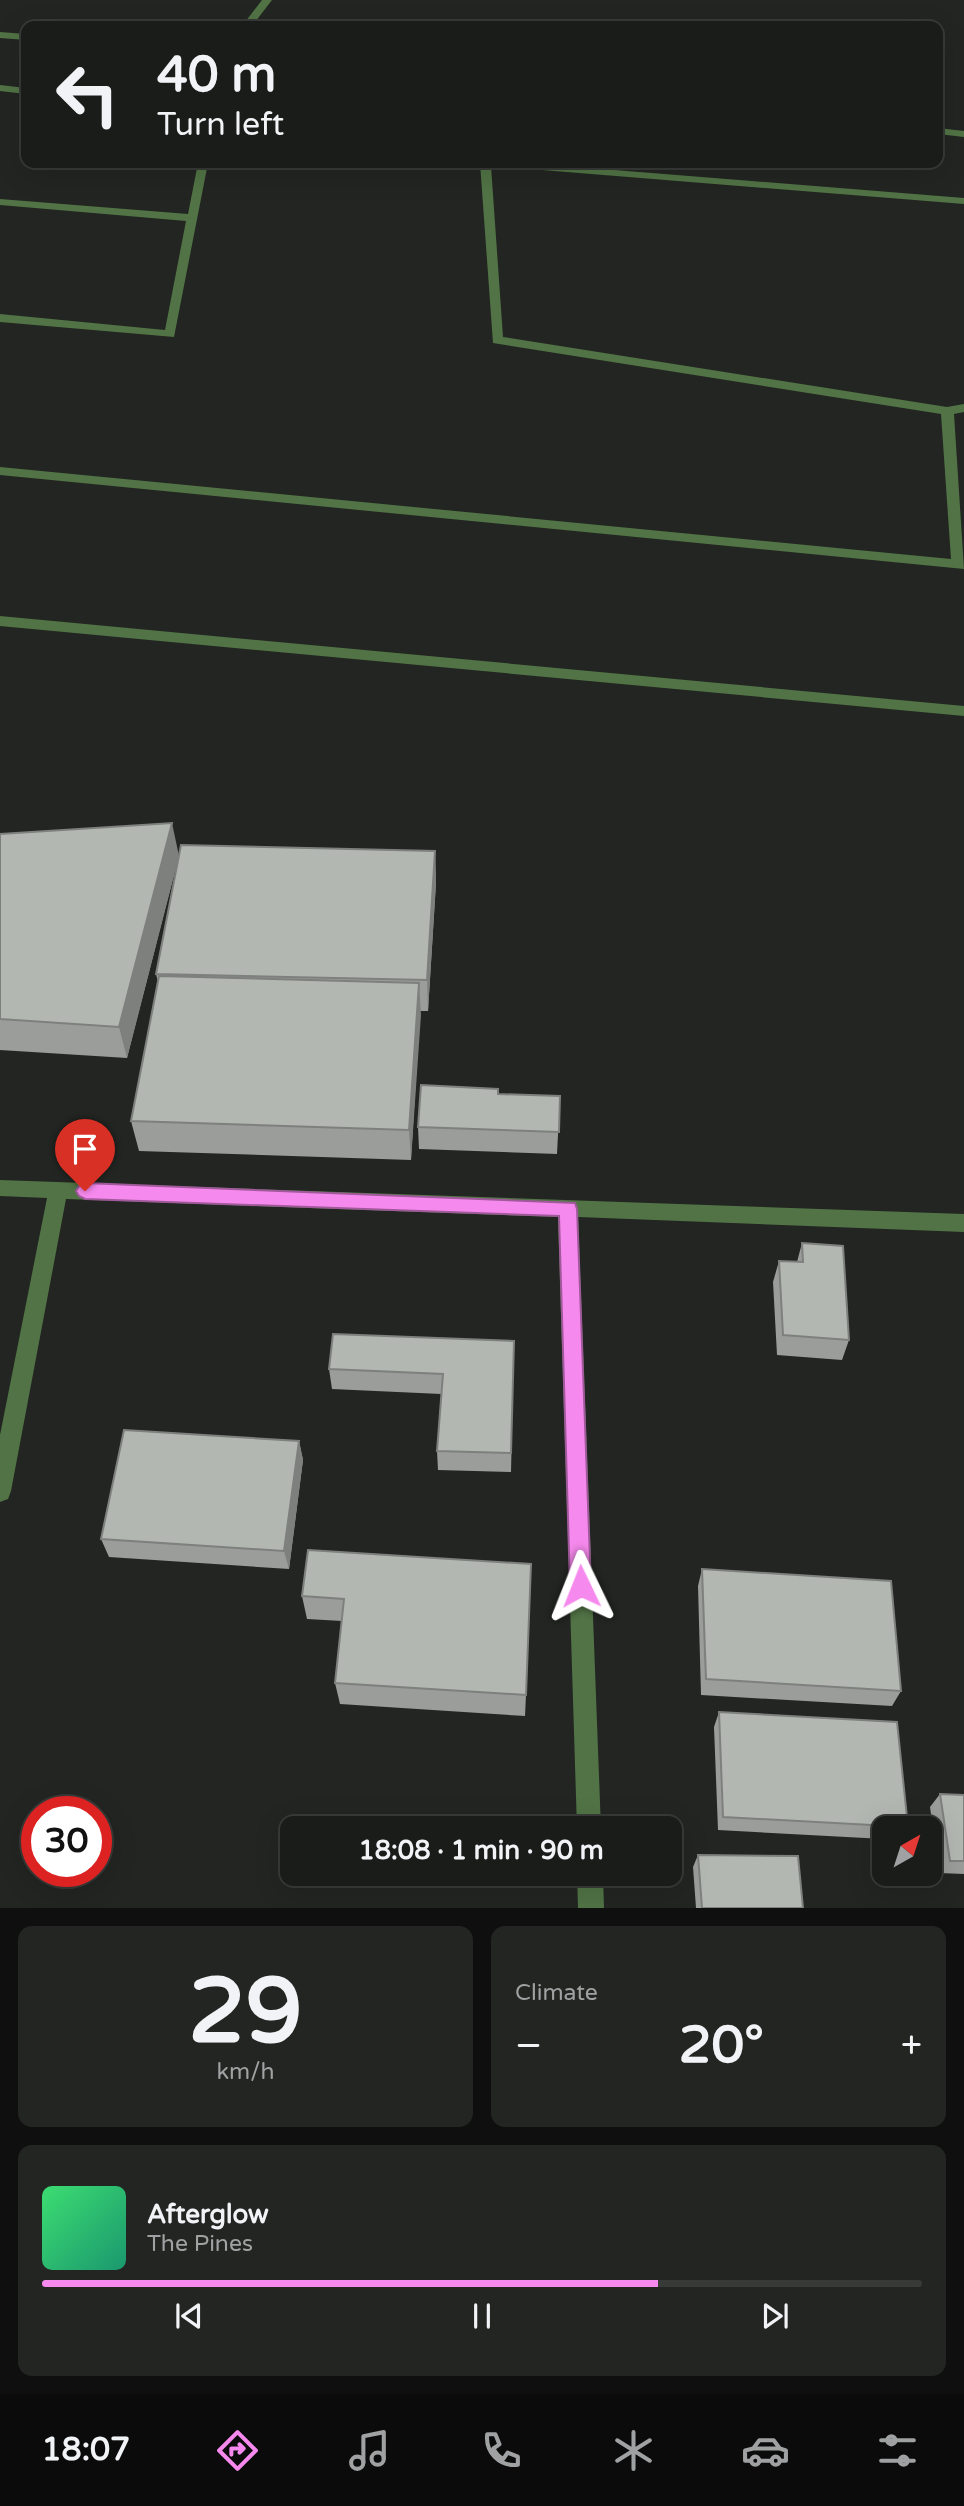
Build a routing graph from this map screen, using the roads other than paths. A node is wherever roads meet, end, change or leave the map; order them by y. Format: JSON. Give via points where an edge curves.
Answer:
{"nodes":[{"id":1,"x":267,"y":0,"type":"edge"},
{"id":2,"x":251,"y":21,"type":"edge"},
{"id":3,"x":0,"y":35,"type":"edge"},
{"id":4,"x":21,"y":37,"type":"edge"},
{"id":5,"x":0,"y":88,"type":"edge"},
{"id":6,"x":21,"y":90,"type":"edge"},
{"id":7,"x":943,"y":132,"type":"edge"},
{"id":8,"x":964,"y":134,"type":"edge"},
{"id":9,"x":202,"y":168,"type":"edge"},
{"id":10,"x":488,"y":168,"type":"edge"},
{"id":11,"x":551,"y":168,"type":"edge"},
{"id":12,"x":964,"y":201,"type":"edge"},
{"id":13,"x":0,"y":202,"type":"edge"},
{"id":14,"x":193,"y":218,"type":"junction"},
{"id":15,"x":0,"y":318,"type":"edge"},
{"id":16,"x":964,"y":408,"type":"edge"},
{"id":17,"x":947,"y":411,"type":"junction"},
{"id":18,"x":0,"y":471,"type":"edge"},
{"id":19,"x":962,"y":565,"type":"edge"},
{"id":20,"x":0,"y":621,"type":"edge"},
{"id":21,"x":964,"y":711,"type":"edge"},
{"id":22,"x":0,"y":1188,"type":"edge"},
{"id":23,"x":58,"y":1190,"type":"junction"},
{"id":24,"x":568,"y":1209,"type":"junction"},
{"id":25,"x":964,"y":1223,"type":"edge"},
{"id":26,"x":0,"y":1491,"type":"edge"},
{"id":27,"x":589,"y":1816,"type":"edge"},
{"id":28,"x":590,"y":1886,"type":"edge"},
{"id":29,"x":591,"y":1908,"type":"edge"}],
"edges":[{"from":1,"to":2,"type":"street"},
{"from":3,"to":4,"type":"street"},
{"from":5,"to":6,"type":"street"},
{"from":7,"to":8,"type":"street"},
{"from":9,"to":14,"type":"street"},
{"from":10,"to":17,"type":"street","via":[[496,340]]},
{"from":11,"to":12,"type":"street"},
{"from":13,"to":14,"type":"street"},
{"from":14,"to":15,"type":"street","via":[[170,334]]},
{"from":16,"to":17,"type":"street"},
{"from":17,"to":19,"type":"street"},
{"from":18,"to":19,"type":"street"},
{"from":20,"to":21,"type":"street"},
{"from":22,"to":23,"type":"street"},
{"from":23,"to":24,"type":"street"},
{"from":23,"to":26,"type":"street"},
{"from":24,"to":25,"type":"street"},
{"from":24,"to":27,"type":"street"},
{"from":28,"to":29,"type":"street"}]}
